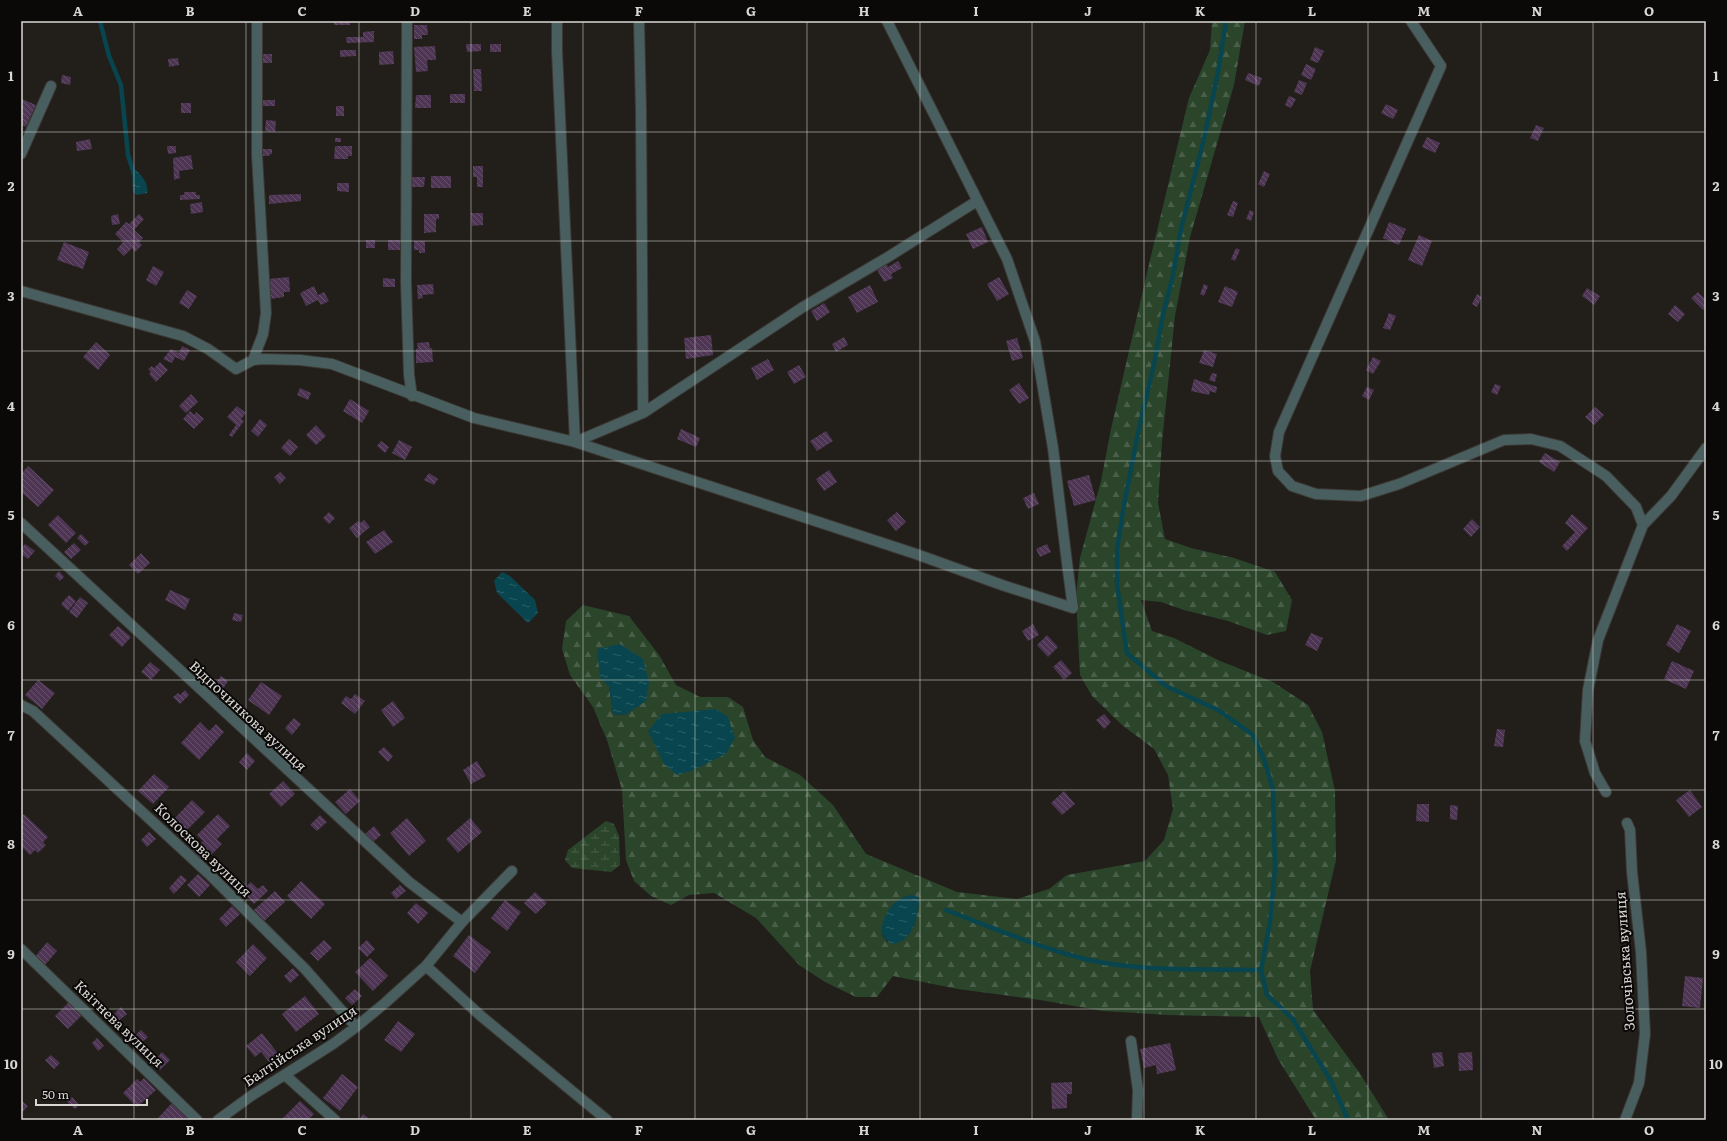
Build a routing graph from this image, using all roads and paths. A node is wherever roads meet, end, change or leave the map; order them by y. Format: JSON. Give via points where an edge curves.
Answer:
{"nodes":[{"id":1,"x":257,"y":21,"type":"edge"},
{"id":2,"x":407,"y":21,"type":"edge"},
{"id":3,"x":557,"y":21,"type":"edge"},
{"id":4,"x":639,"y":21,"type":"edge"},
{"id":5,"x":887,"y":21,"type":"edge"},
{"id":6,"x":1411,"y":21,"type":"edge"},
{"id":7,"x":51,"y":86,"type":"dead end"},
{"id":8,"x":21,"y":154,"type":"edge"},
{"id":9,"x":977,"y":201,"type":"junction"},
{"id":10,"x":21,"y":291,"type":"edge"},
{"id":11,"x":253,"y":360,"type":"junction"},
{"id":12,"x":412,"y":396,"type":"junction"},
{"id":13,"x":643,"y":413,"type":"junction"},
{"id":14,"x":576,"y":442,"type":"junction"},
{"id":15,"x":1706,"y":448,"type":"edge"},
{"id":16,"x":21,"y":524,"type":"edge"},
{"id":17,"x":1643,"y":525,"type":"junction"},
{"id":18,"x":21,"y":704,"type":"edge"},
{"id":19,"x":1606,"y":792,"type":"dead end"},
{"id":20,"x":1627,"y":823,"type":"dead end"},
{"id":21,"x":512,"y":871,"type":"dead end"},
{"id":22,"x":462,"y":922,"type":"junction"},
{"id":23,"x":21,"y":949,"type":"edge"},
{"id":24,"x":426,"y":966,"type":"junction"},
{"id":25,"x":356,"y":1027,"type":"junction"},
{"id":26,"x":1131,"y":1041,"type":"dead end"},
{"id":27,"x":285,"y":1075,"type":"junction"},
{"id":28,"x":198,"y":1120,"type":"edge"},
{"id":29,"x":218,"y":1120,"type":"edge"},
{"id":30,"x":335,"y":1120,"type":"edge"},
{"id":31,"x":607,"y":1120,"type":"edge"},
{"id":32,"x":1137,"y":1120,"type":"edge"},
{"id":33,"x":1625,"y":1120,"type":"edge"}],
"edges":[{"from":1,"to":11,"type":"street","via":[[257,155],[266,313],[263,334]]},
{"from":2,"to":12,"type":"street","via":[[406,282]]},
{"from":3,"to":14,"type":"street"},
{"from":4,"to":13,"type":"street"},
{"from":5,"to":9,"type":"street"},
{"from":6,"to":17,"type":"street","via":[[1440,66],[1279,432],[1275,456],[1278,472],[1292,486],[1316,494],[1361,496],[1504,440],[1531,439],[1560,446],[1606,476],[1636,507]]},
{"from":7,"to":8,"type":"street"},
{"from":9,"to":13,"type":"street","via":[[803,307]]},
{"from":9,"to":14,"type":"street","via":[[1007,259],[1035,341],[1053,448],[1066,563],[1074,608]]},
{"from":10,"to":11,"type":"street","via":[[183,336],[208,348],[236,369]]},
{"from":11,"to":12,"type":"street","via":[[324,363]]},
{"from":12,"to":14,"type":"street","via":[[474,418]]},
{"from":13,"to":14,"type":"street"},
{"from":15,"to":17,"type":"street","via":[[1671,496]]},
{"from":16,"to":22,"type":"street","name":"Відпочинкова вулиця","via":[[409,882]]},
{"from":17,"to":19,"type":"street","via":[[1598,640],[1588,690],[1585,741],[1595,773]]},
{"from":18,"to":25,"type":"street","name":"Колоскова вулиця","via":[[38,716],[208,873],[305,969]]},
{"from":20,"to":33,"type":"street","name":"Золочівська вулиця","via":[[1630,830],[1632,872],[1642,952],[1645,1034],[1638,1083]]},
{"from":21,"to":22,"type":"street","name":"Балтійська вулиця"},
{"from":22,"to":24,"type":"street","name":"Балтійська вулиця"},
{"from":23,"to":28,"type":"street","name":"Квітнева вулиця"},
{"from":24,"to":25,"type":"street","name":"Балтійська вулиця"},
{"from":24,"to":31,"type":"street","via":[[481,1016]]},
{"from":25,"to":27,"type":"street","name":"Балтійська вулиця"},
{"from":26,"to":32,"type":"street","via":[[1138,1090]]},
{"from":27,"to":29,"type":"street","name":"Балтійська вулиця"},
{"from":27,"to":30,"type":"street"}]}
